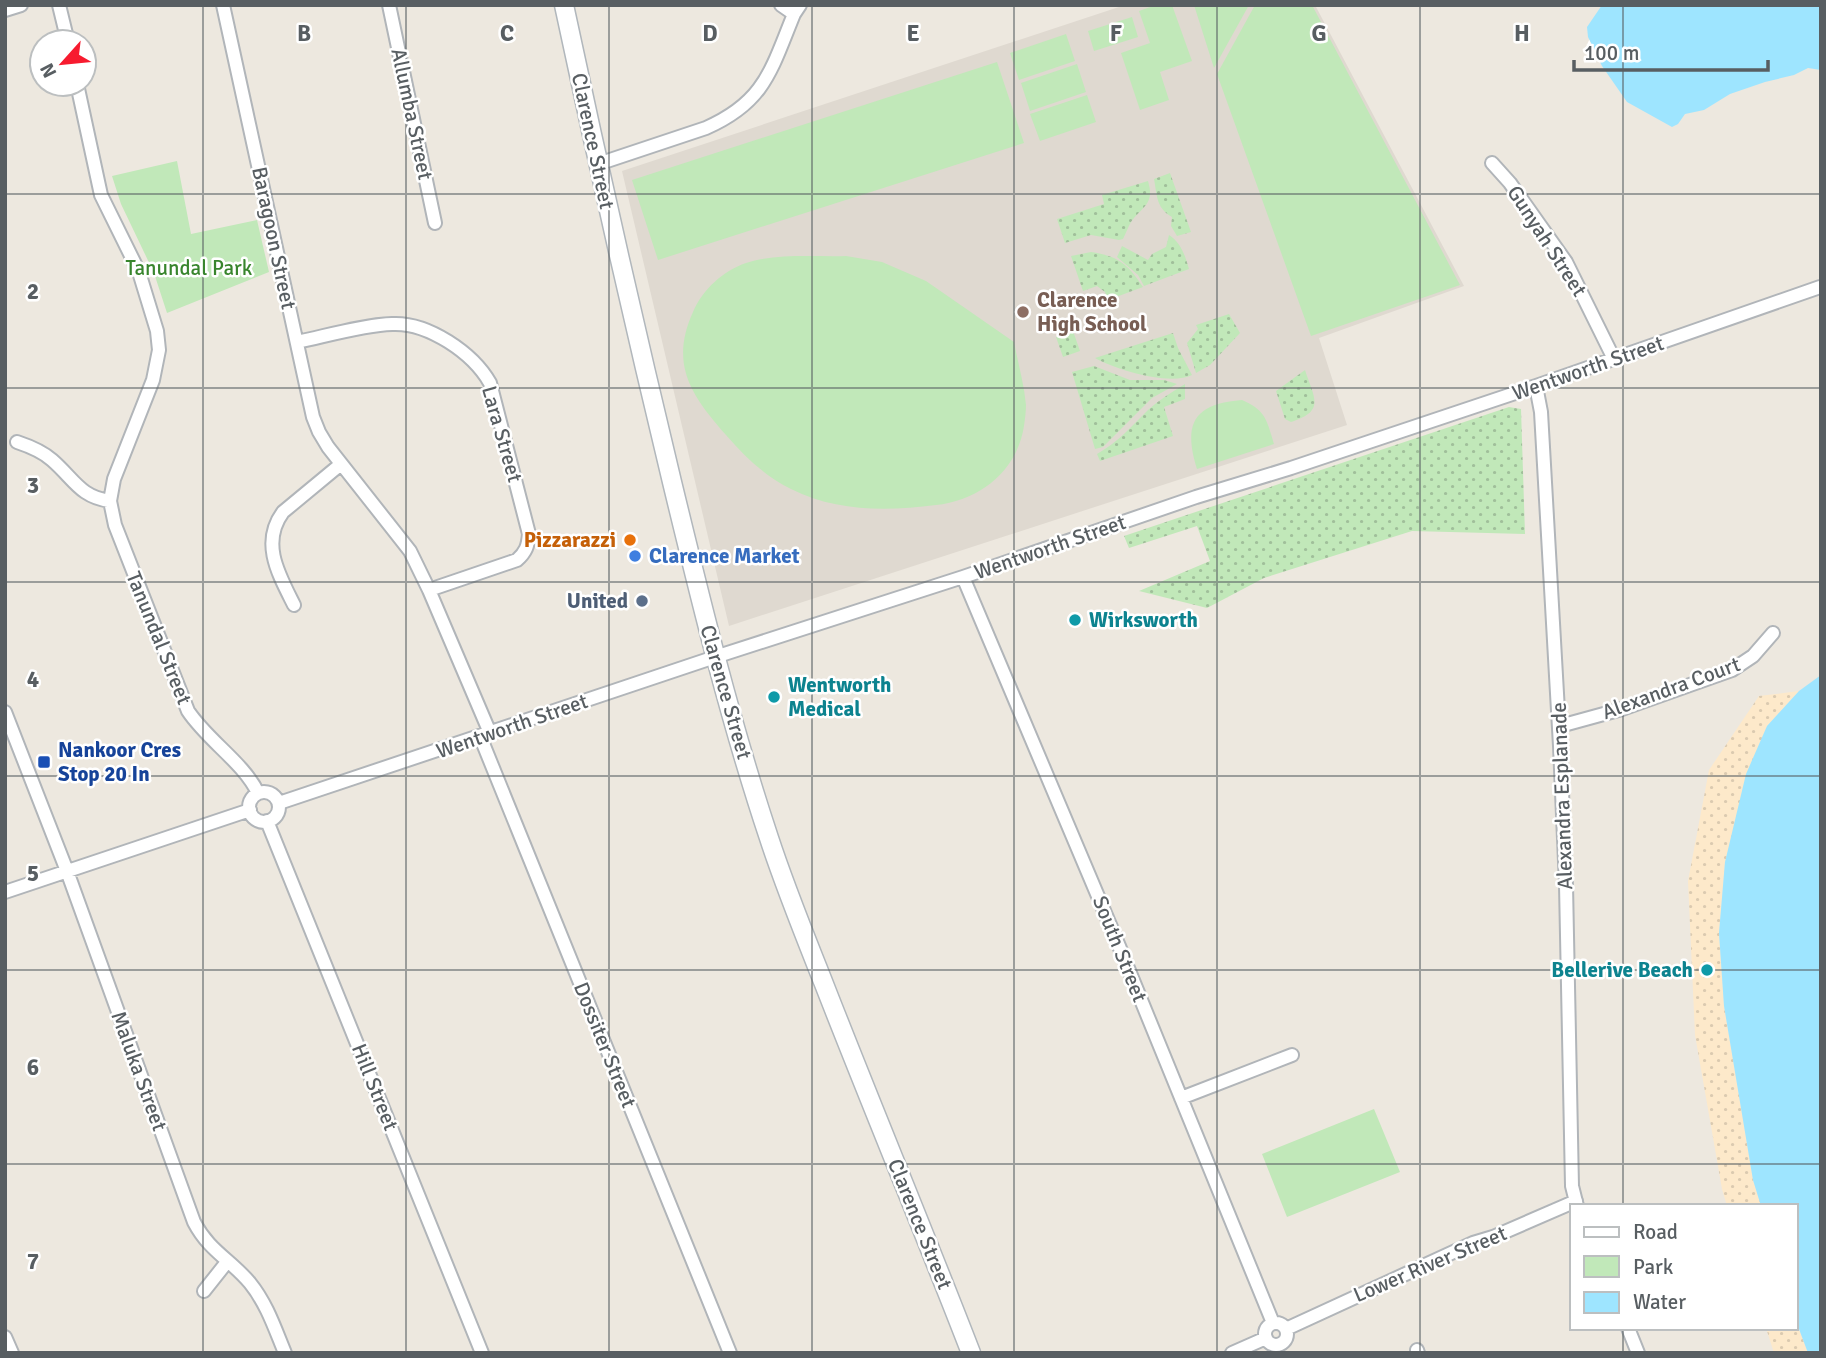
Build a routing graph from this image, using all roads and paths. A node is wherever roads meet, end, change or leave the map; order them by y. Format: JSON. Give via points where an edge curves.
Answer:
{"nodes":[{"id":1,"x":21,"y":5,"type":"edge"},
{"id":2,"x":59,"y":5,"type":"edge"},
{"id":3,"x":223,"y":5,"type":"edge"},
{"id":4,"x":389,"y":5,"type":"edge"},
{"id":5,"x":564,"y":5,"type":"edge"},
{"id":6,"x":781,"y":5,"type":"edge"},
{"id":7,"x":5,"y":10,"type":"edge"},
{"id":8,"x":797,"y":10,"type":"edge"},
{"id":9,"x":65,"y":28,"type":"edge"},
{"id":10,"x":79,"y":98,"type":"edge"},
{"id":11,"x":1492,"y":163,"type":"dead end"},
{"id":12,"x":598,"y":164,"type":"junction"},
{"id":13,"x":435,"y":223,"type":"dead end"},
{"id":14,"x":1819,"y":287,"type":"edge"},
{"id":15,"x":297,"y":342,"type":"junction"},
{"id":16,"x":1614,"y":359,"type":"junction"},
{"id":17,"x":1536,"y":386,"type":"junction"},
{"id":18,"x":17,"y":442,"type":"dead end"},
{"id":19,"x":341,"y":464,"type":"junction"},
{"id":20,"x":110,"y":501,"type":"junction"},
{"id":21,"x":963,"y":577,"type":"junction"},
{"id":22,"x":429,"y":590,"type":"junction"},
{"id":23,"x":294,"y":605,"type":"dead end"},
{"id":24,"x":1773,"y":633,"type":"dead end"},
{"id":25,"x":715,"y":657,"type":"junction"},
{"id":26,"x":5,"y":712,"type":"edge"},
{"id":27,"x":1560,"y":726,"type":"junction"},
{"id":28,"x":485,"y":735,"type":"junction"},
{"id":29,"x":258,"y":793,"type":"junction"},
{"id":30,"x":278,"y":803,"type":"junction"},
{"id":31,"x":250,"y":810,"type":"junction"},
{"id":32,"x":267,"y":821,"type":"junction"},
{"id":33,"x":67,"y":871,"type":"junction"},
{"id":34,"x":5,"y":892,"type":"edge"},
{"id":35,"x":1292,"y":1055,"type":"dead end"},
{"id":36,"x":1181,"y":1098,"type":"junction"},
{"id":37,"x":1576,"y":1204,"type":"edge"},
{"id":38,"x":1570,"y":1206,"type":"edge"},
{"id":39,"x":227,"y":1262,"type":"junction"},
{"id":40,"x":204,"y":1291,"type":"dead end"},
{"id":41,"x":1273,"y":1323,"type":"junction"},
{"id":42,"x":1286,"y":1329,"type":"junction"},
{"id":43,"x":1629,"y":1330,"type":"edge"},
{"id":44,"x":5,"y":1337,"type":"edge"},
{"id":45,"x":1266,"y":1338,"type":"junction"},
{"id":46,"x":1283,"y":1349,"type":"edge"},
{"id":47,"x":12,"y":1353,"type":"edge"},
{"id":48,"x":285,"y":1353,"type":"edge"},
{"id":49,"x":482,"y":1353,"type":"edge"},
{"id":50,"x":730,"y":1353,"type":"edge"},
{"id":51,"x":971,"y":1353,"type":"edge"},
{"id":52,"x":1232,"y":1353,"type":"edge"},
{"id":53,"x":1638,"y":1353,"type":"edge"}],
"edges":[{"from":1,"to":7,"type":"street"},
{"from":2,"to":9,"type":"street"},
{"from":3,"to":15,"type":"street","name":"Baragoon Street"},
{"from":4,"to":13,"type":"street","name":"Allumba Street"},
{"from":5,"to":12,"type":"main road","name":"Clarence Street"},
{"from":6,"to":8,"type":"street"},
{"from":8,"to":12,"type":"street","via":[[769,75],[740,110],[706,128]]},
{"from":10,"to":20,"type":"street","name":"Tanundal Street","via":[[101,195],[139,272],[159,350]]},
{"from":11,"to":16,"type":"street","name":"Gunyah Street","via":[[1566,262]]},
{"from":12,"to":25,"type":"main road","name":"Clarence Street"},
{"from":14,"to":16,"type":"street","name":"Wentworth Street"},
{"from":15,"to":19,"type":"street","name":"Baragoon Street","via":[[313,417]]},
{"from":15,"to":22,"type":"street","name":"Lara Street","via":[[394,323],[417,327],[458,348],[490,383],[528,545],[517,560]]},
{"from":16,"to":17,"type":"street","name":"Wentworth Street"},
{"from":17,"to":21,"type":"street","name":"Wentworth Street"},
{"from":17,"to":27,"type":"street","name":"Alexandra Esplanade"},
{"from":18,"to":20,"type":"street","via":[[51,459],[91,497]]},
{"from":19,"to":22,"type":"street","name":"Baragoon Street","via":[[402,538]]},
{"from":19,"to":23,"type":"street","via":[[283,512],[274,529],[274,561]]},
{"from":20,"to":29,"type":"street","name":"Tanundal Street","via":[[119,538],[188,711]]},
{"from":21,"to":25,"type":"street","name":"Wentworth Street"},
{"from":21,"to":36,"type":"street","name":"South Street"},
{"from":22,"to":28,"type":"street","name":"Baragoon Street"},
{"from":24,"to":27,"type":"street","name":"Alexandra Court","via":[[1753,656],[1732,670]]},
{"from":25,"to":28,"type":"street","name":"Wentworth Street"},
{"from":25,"to":51,"type":"main road","name":"Clarence Street","via":[[788,892]]},
{"from":26,"to":33,"type":"street","name":"Maluka Street"},
{"from":27,"to":37,"type":"street","name":"Alexandra Esplanade"},
{"from":28,"to":30,"type":"street","name":"Wentworth Street"},
{"from":28,"to":50,"type":"street","name":"Dossiter Street"},
{"from":29,"to":30,"type":"street","via":[[270,793]]},
{"from":29,"to":31,"type":"street"},
{"from":30,"to":32,"type":"street","via":[[277,814]]},
{"from":31,"to":32,"type":"street","via":[[256,819]]},
{"from":31,"to":33,"type":"street"},
{"from":32,"to":49,"type":"street","name":"Hill Street"},
{"from":33,"to":34,"type":"street"},
{"from":33,"to":39,"type":"street","name":"Maluka Street","via":[[194,1222]]},
{"from":35,"to":36,"type":"street"},
{"from":36,"to":41,"type":"street","name":"South Street"},
{"from":38,"to":42,"type":"street","name":"Lower River Street","via":[[1473,1243]]},
{"from":39,"to":40,"type":"street"},
{"from":39,"to":48,"type":"street","name":"Maluka Street","via":[[259,1295]]},
{"from":41,"to":42,"type":"street"},
{"from":41,"to":45,"type":"street","via":[[1266,1329]]},
{"from":42,"to":46,"type":"street"},
{"from":43,"to":53,"type":"street"},
{"from":44,"to":47,"type":"street"},
{"from":45,"to":46,"type":"street"},
{"from":45,"to":52,"type":"street"}]}
